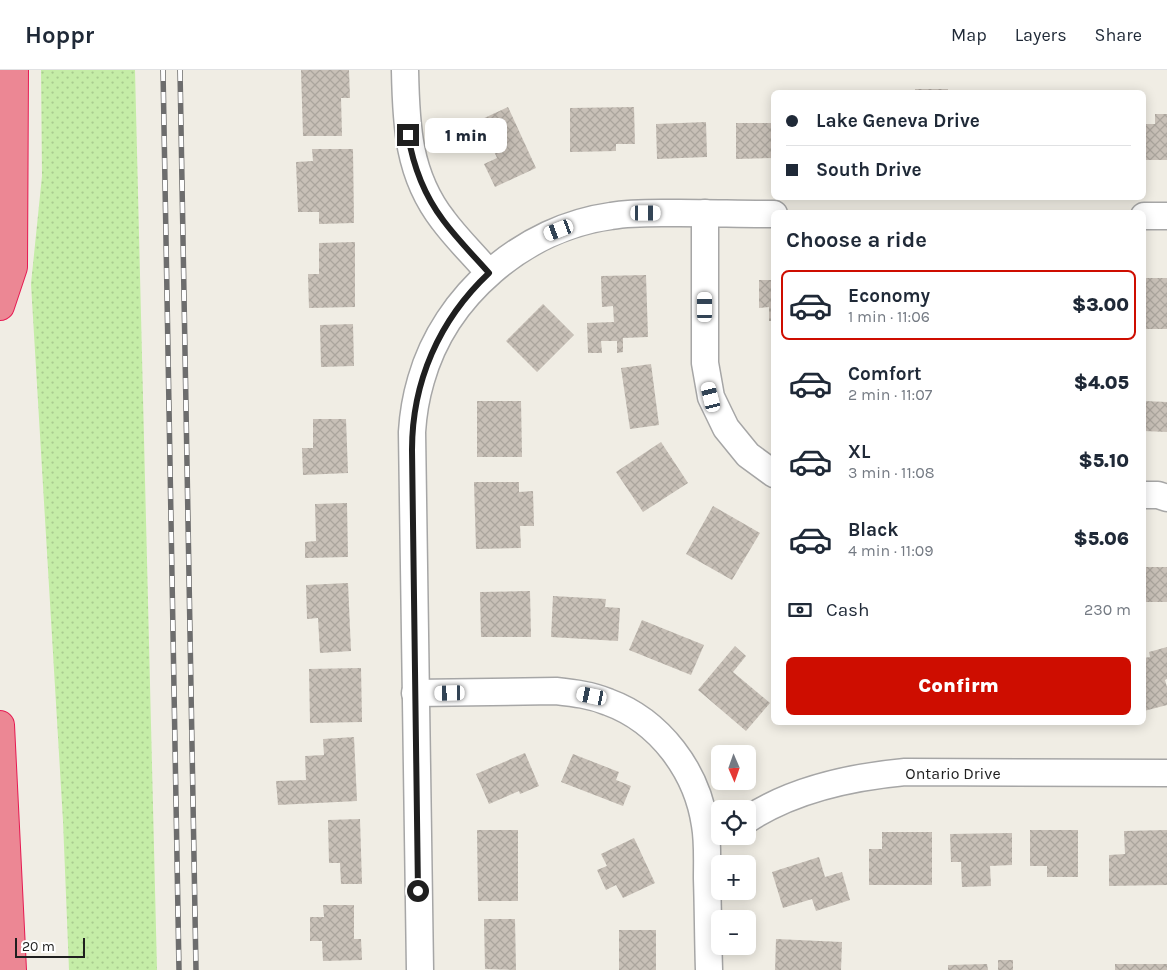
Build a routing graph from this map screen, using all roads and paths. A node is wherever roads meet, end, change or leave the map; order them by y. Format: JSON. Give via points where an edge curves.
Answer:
{"nodes":[{"id":1,"x":14,"y":70,"type":"edge"},
{"id":2,"x":405,"y":70,"type":"edge"},
{"id":3,"x":705,"y":214,"type":"junction"},
{"id":4,"x":771,"y":214,"type":"edge"},
{"id":5,"x":1146,"y":216,"type":"edge"},
{"id":6,"x":1167,"y":216,"type":"edge"},
{"id":7,"x":489,"y":273,"type":"junction"},
{"id":8,"x":0,"y":306,"type":"edge"},
{"id":9,"x":771,"y":472,"type":"edge"},
{"id":10,"x":1146,"y":495,"type":"edge"},
{"id":11,"x":1167,"y":498,"type":"edge"},
{"id":12,"x":415,"y":693,"type":"junction"},
{"id":13,"x":0,"y":724,"type":"edge"},
{"id":14,"x":1167,"y":773,"type":"edge"},
{"id":15,"x":756,"y":815,"type":"edge"},
{"id":16,"x":711,"y":835,"type":"edge"},
{"id":17,"x":714,"y":845,"type":"edge"},
{"id":18,"x":12,"y":970,"type":"edge"},
{"id":19,"x":420,"y":970,"type":"edge"},
{"id":20,"x":709,"y":970,"type":"edge"}],
"edges":[{"from":1,"to":8,"type":"highway","via":[[13,267]]},
{"from":2,"to":7,"type":"street","via":[[408,135],[424,189],[442,220]]},
{"from":3,"to":4,"type":"street"},
{"from":3,"to":7,"type":"street","via":[[618,215],[576,224],[542,237],[511,255]]},
{"from":3,"to":9,"type":"street","via":[[705,363],[711,397],[726,428],[748,455]]},
{"from":5,"to":6,"type":"street"},
{"from":7,"to":12,"type":"street","via":[[452,315],[434,346],[421,379],[414,414]]},
{"from":10,"to":11,"type":"street"},
{"from":12,"to":16,"type":"street","via":[[556,691],[592,696],[626,710],[656,731],[680,758]]},
{"from":12,"to":19,"type":"street"},
{"from":13,"to":18,"type":"highway"},
{"from":14,"to":15,"type":"street","name":"Ontario Drive","via":[[905,772],[873,775],[826,785]]},
{"from":17,"to":20,"type":"street"}]}
